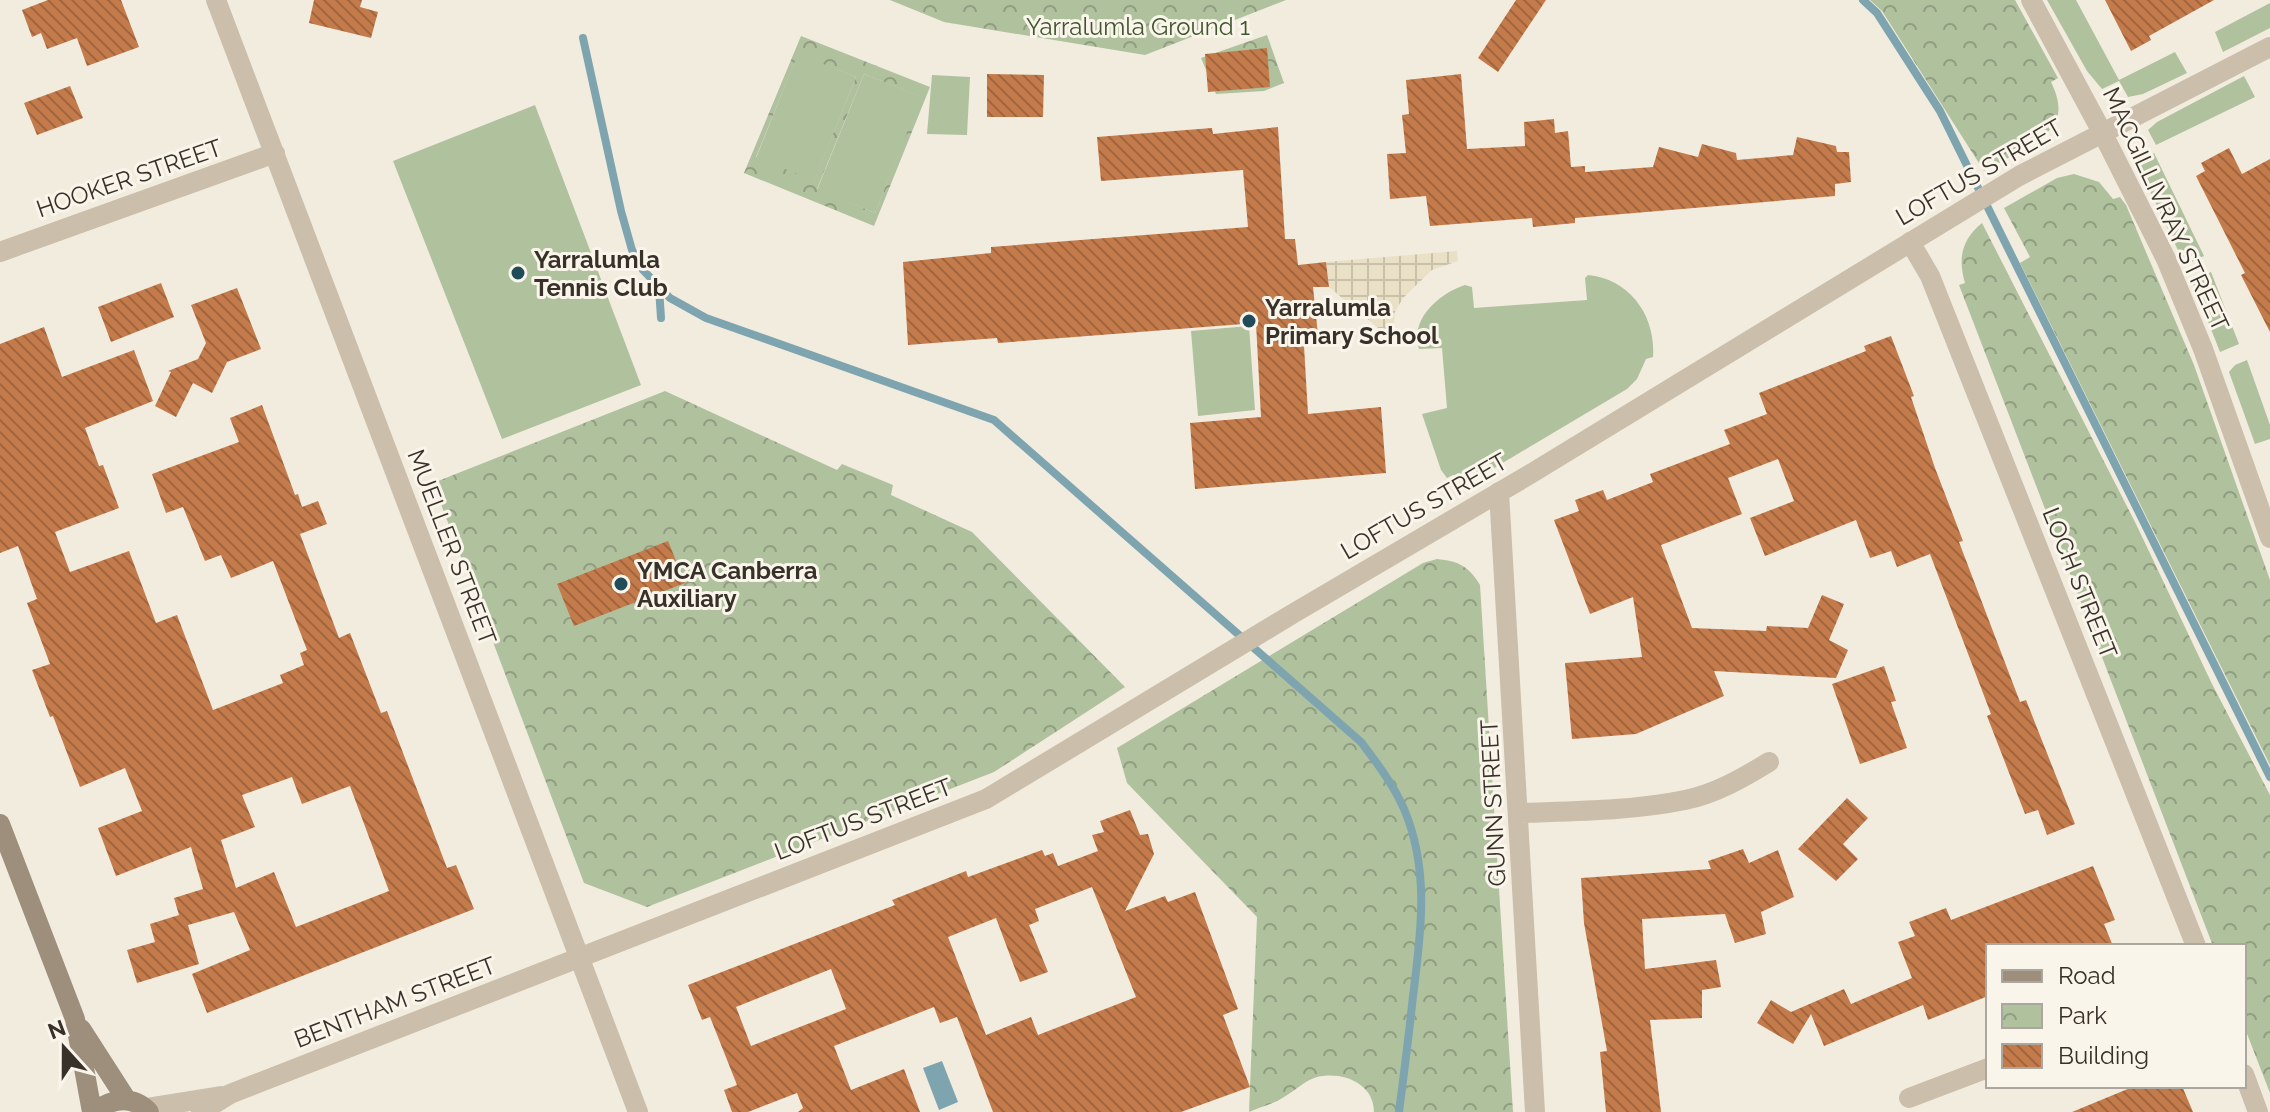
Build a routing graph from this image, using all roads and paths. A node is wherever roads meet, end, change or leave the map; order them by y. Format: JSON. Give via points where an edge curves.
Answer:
{"nodes":[{"id":1,"x":216,"y":0,"type":"edge"},
{"id":2,"x":2031,"y":0,"type":"edge"},
{"id":3,"x":2270,"y":47,"type":"edge"},
{"id":4,"x":2102,"y":132,"type":"junction"},
{"id":5,"x":275,"y":153,"type":"junction"},
{"id":6,"x":1910,"y":242,"type":"junction"},
{"id":7,"x":0,"y":252,"type":"edge"},
{"id":8,"x":1499,"y":492,"type":"junction"},
{"id":9,"x":2270,"y":538,"type":"edge"},
{"id":10,"x":1769,"y":762,"type":"dead end"},
{"id":11,"x":1520,"y":813,"type":"junction"},
{"id":12,"x":0,"y":824,"type":"edge"},
{"id":13,"x":2195,"y":944,"type":"edge"},
{"id":14,"x":579,"y":958,"type":"junction"},
{"id":15,"x":75,"y":1019,"type":"junction"},
{"id":16,"x":1986,"y":1069,"type":"edge"},
{"id":17,"x":2246,"y":1079,"type":"edge"},
{"id":18,"x":230,"y":1094,"type":"junction"},
{"id":19,"x":1909,"y":1098,"type":"dead end"},
{"id":20,"x":126,"y":1099,"type":"junction"},
{"id":21,"x":147,"y":1110,"type":"edge"},
{"id":22,"x":92,"y":1112,"type":"edge"},
{"id":23,"x":201,"y":1112,"type":"edge"},
{"id":24,"x":638,"y":1112,"type":"edge"},
{"id":25,"x":1535,"y":1112,"type":"edge"},
{"id":26,"x":2258,"y":1112,"type":"edge"}],
"edges":[{"from":1,"to":5,"type":"street","name":"MUELLER STREET"},
{"from":2,"to":4,"type":"street","name":"MACGILLIVRAY STREET"},
{"from":3,"to":4,"type":"street","name":"LOFTUS STREET"},
{"from":4,"to":6,"type":"street","name":"LOFTUS STREET"},
{"from":4,"to":9,"type":"street","name":"MACGILLIVRAY STREET","via":[[2166,259]]},
{"from":5,"to":7,"type":"street","name":"HOOKER STREET"},
{"from":5,"to":14,"type":"street","name":"MUELLER STREET"},
{"from":6,"to":8,"type":"street","name":"LOFTUS STREET"},
{"from":6,"to":13,"type":"street","name":"LOCH STREET","via":[[1930,276]]},
{"from":8,"to":11,"type":"street","name":"GUNN STREET"},
{"from":8,"to":14,"type":"street","name":"LOFTUS STREET","via":[[986,799]]},
{"from":10,"to":11,"type":"street","via":[[1688,800]]},
{"from":11,"to":25,"type":"street","name":"GUNN STREET"},
{"from":12,"to":15,"type":"main road"},
{"from":14,"to":18,"type":"street","name":"BENTHAM STREET"},
{"from":14,"to":24,"type":"street","name":"MUELLER STREET"},
{"from":15,"to":20,"type":"main road"},
{"from":15,"to":22,"type":"main road"},
{"from":16,"to":19,"type":"street"},
{"from":17,"to":26,"type":"street"},
{"from":18,"to":21,"type":"street","name":"BENTHAM STREET"},
{"from":18,"to":23,"type":"street","name":"BENTHAM STREET"},
{"from":20,"to":21,"type":"main road"},
{"from":20,"to":22,"type":"main road"}]}
